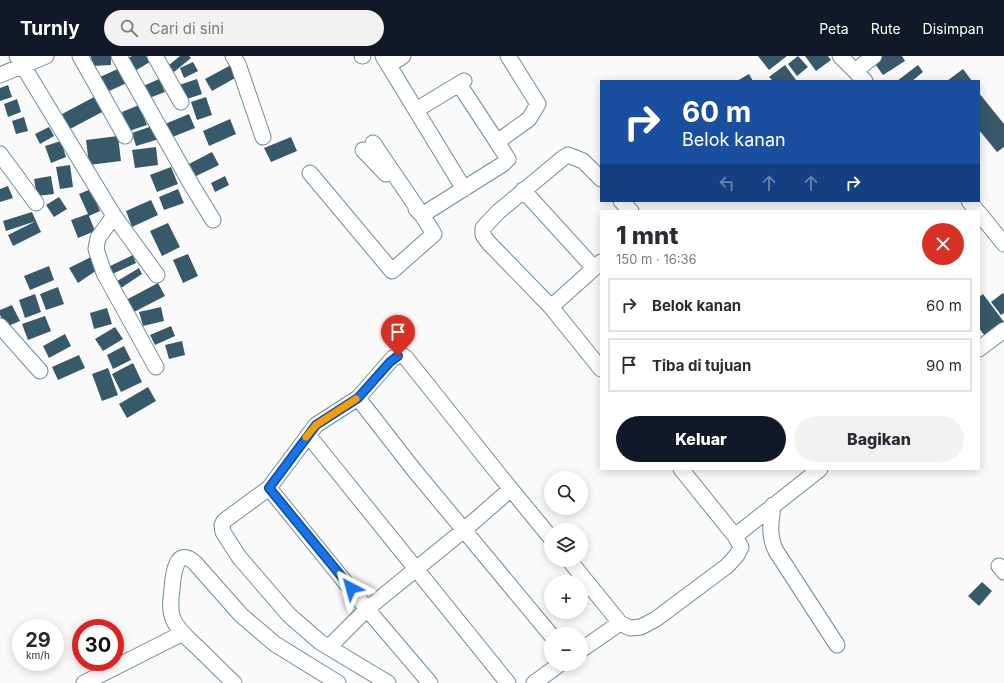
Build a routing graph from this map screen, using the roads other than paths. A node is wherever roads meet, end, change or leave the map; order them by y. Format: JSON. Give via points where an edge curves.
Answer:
{"nodes":[{"id":1,"x":46,"y":56,"type":"edge"},
{"id":2,"x":80,"y":56,"type":"edge"},
{"id":3,"x":119,"y":56,"type":"edge"},
{"id":4,"x":155,"y":56,"type":"edge"},
{"id":5,"x":233,"y":56,"type":"edge"},
{"id":6,"x":403,"y":56,"type":"edge"},
{"id":7,"x":508,"y":56,"type":"edge"},
{"id":8,"x":840,"y":56,"type":"edge"},
{"id":9,"x":874,"y":56,"type":"edge"},
{"id":10,"x":386,"y":60,"type":"edge"},
{"id":11,"x":20,"y":61,"type":"edge"},
{"id":12,"x":0,"y":75,"type":"edge"},
{"id":13,"x":860,"y":76,"type":"edge"},
{"id":14,"x":181,"y":102,"type":"dead end"},
{"id":15,"x":416,"y":110,"type":"junction"},
{"id":16,"x":125,"y":136,"type":"dead end"},
{"id":17,"x":263,"y":137,"type":"dead end"},
{"id":18,"x":497,"y":142,"type":"junction"},
{"id":19,"x":368,"y":146,"type":"dead end"},
{"id":20,"x":0,"y":154,"type":"edge"},
{"id":21,"x":310,"y":173,"type":"dead end"},
{"id":22,"x":600,"y":178,"type":"edge"},
{"id":23,"x":464,"y":188,"type":"junction"},
{"id":24,"x":523,"y":190,"type":"junction"},
{"id":25,"x":623,"y":202,"type":"edge"},
{"id":26,"x":970,"y":202,"type":"edge"},
{"id":27,"x":36,"y":203,"type":"dead end"},
{"id":28,"x":630,"y":210,"type":"edge"},
{"id":29,"x":976,"y":210,"type":"edge"},
{"id":30,"x":980,"y":214,"type":"edge"},
{"id":31,"x":422,"y":215,"type":"junction"},
{"id":32,"x":114,"y":216,"type":"junction"},
{"id":33,"x":213,"y":220,"type":"dead end"},
{"id":34,"x":1004,"y":244,"type":"edge"},
{"id":35,"x":598,"y":265,"type":"edge"},
{"id":36,"x":157,"y":275,"type":"dead end"},
{"id":37,"x":551,"y":307,"type":"junction"},
{"id":38,"x":0,"y":326,"type":"edge"},
{"id":39,"x":1004,"y":330,"type":"edge"},
{"id":40,"x":980,"y":348,"type":"edge"},
{"id":41,"x":156,"y":367,"type":"dead end"},
{"id":42,"x":600,"y":368,"type":"edge"},
{"id":43,"x":40,"y":371,"type":"dead end"},
{"id":44,"x":358,"y":398,"type":"junction"},
{"id":45,"x":308,"y":435,"type":"junction"},
{"id":46,"x":682,"y":470,"type":"edge"},
{"id":47,"x":819,"y":470,"type":"edge"},
{"id":48,"x":269,"y":488,"type":"junction"},
{"id":49,"x":511,"y":489,"type":"junction"},
{"id":50,"x":773,"y":505,"type":"junction"},
{"id":51,"x":544,"y":529,"type":"edge"},
{"id":52,"x":464,"y":530,"type":"junction"},
{"id":53,"x":735,"y":536,"type":"junction"},
{"id":54,"x":575,"y":567,"type":"edge"},
{"id":55,"x":417,"y":570,"type":"junction"},
{"id":56,"x":367,"y":609,"type":"junction"},
{"id":57,"x":620,"y":623,"type":"junction"},
{"id":58,"x":544,"y":627,"type":"edge"},
{"id":59,"x":183,"y":633,"type":"junction"},
{"id":60,"x":588,"y":645,"type":"edge"},
{"id":61,"x":837,"y":645,"type":"dead end"},
{"id":62,"x":329,"y":647,"type":"junction"},
{"id":63,"x":550,"y":671,"type":"edge"},
{"id":64,"x":231,"y":682,"type":"edge"},
{"id":65,"x":84,"y":683,"type":"edge"},
{"id":66,"x":338,"y":683,"type":"edge"},
{"id":67,"x":388,"y":683,"type":"edge"},
{"id":68,"x":430,"y":683,"type":"edge"},
{"id":69,"x":508,"y":683,"type":"edge"},
{"id":70,"x":534,"y":683,"type":"edge"}],
"edges":[{"from":1,"to":11,"type":"street"},
{"from":2,"to":16,"type":"street"},
{"from":3,"to":33,"type":"street"},
{"from":4,"to":14,"type":"street"},
{"from":5,"to":17,"type":"street"},
{"from":6,"to":10,"type":"street"},
{"from":7,"to":18,"type":"street","via":[[538,104],[529,119]]},
{"from":8,"to":13,"type":"street"},
{"from":9,"to":13,"type":"street"},
{"from":10,"to":15,"type":"street"},
{"from":11,"to":12,"type":"street"},
{"from":11,"to":32,"type":"street"},
{"from":15,"to":18,"type":"street","via":[[462,83]]},
{"from":15,"to":23,"type":"street"},
{"from":18,"to":23,"type":"street","via":[[508,159]]},
{"from":19,"to":31,"type":"street"},
{"from":20,"to":27,"type":"street"},
{"from":21,"to":31,"type":"street","via":[[392,271],[434,234]]},
{"from":22,"to":24,"type":"street","via":[[583,161],[568,155]]},
{"from":23,"to":31,"type":"street"},
{"from":24,"to":35,"type":"street"},
{"from":24,"to":37,"type":"street","via":[[483,228],[483,235]]},
{"from":25,"to":28,"type":"street"},
{"from":26,"to":29,"type":"street"},
{"from":30,"to":34,"type":"street"},
{"from":32,"to":36,"type":"street"},
{"from":32,"to":41,"type":"street","via":[[98,238],[96,249],[104,273]]},
{"from":35,"to":37,"type":"street"},
{"from":37,"to":42,"type":"street"},
{"from":38,"to":43,"type":"street"},
{"from":39,"to":40,"type":"street"},
{"from":44,"to":45,"type":"street","via":[[316,425]]},
{"from":44,"to":49,"type":"street","via":[[393,358],[402,355]]},
{"from":44,"to":52,"type":"street"},
{"from":45,"to":48,"type":"street"},
{"from":45,"to":55,"type":"street"},
{"from":46,"to":53,"type":"street"},
{"from":47,"to":50,"type":"street"},
{"from":48,"to":56,"type":"street"},
{"from":48,"to":62,"type":"street","via":[[224,521],[223,532],[239,557],[289,615]]},
{"from":49,"to":51,"type":"street"},
{"from":49,"to":52,"type":"street"},
{"from":50,"to":53,"type":"street"},
{"from":50,"to":61,"type":"street","via":[[770,537],[772,544]]},
{"from":52,"to":55,"type":"street"},
{"from":52,"to":58,"type":"street"},
{"from":53,"to":57,"type":"street","via":[[741,547],[727,566],[656,619],[641,627],[630,628]]},
{"from":54,"to":57,"type":"street"},
{"from":55,"to":56,"type":"street"},
{"from":55,"to":69,"type":"street"},
{"from":56,"to":62,"type":"street"},
{"from":56,"to":68,"type":"street"},
{"from":57,"to":60,"type":"street"},
{"from":59,"to":64,"type":"street"},
{"from":59,"to":65,"type":"street"},
{"from":59,"to":66,"type":"street","via":[[170,611],[173,572],[180,559],[184,557],[196,563],[241,615],[275,644]]},
{"from":62,"to":67,"type":"street"},
{"from":63,"to":70,"type":"street"}]}
